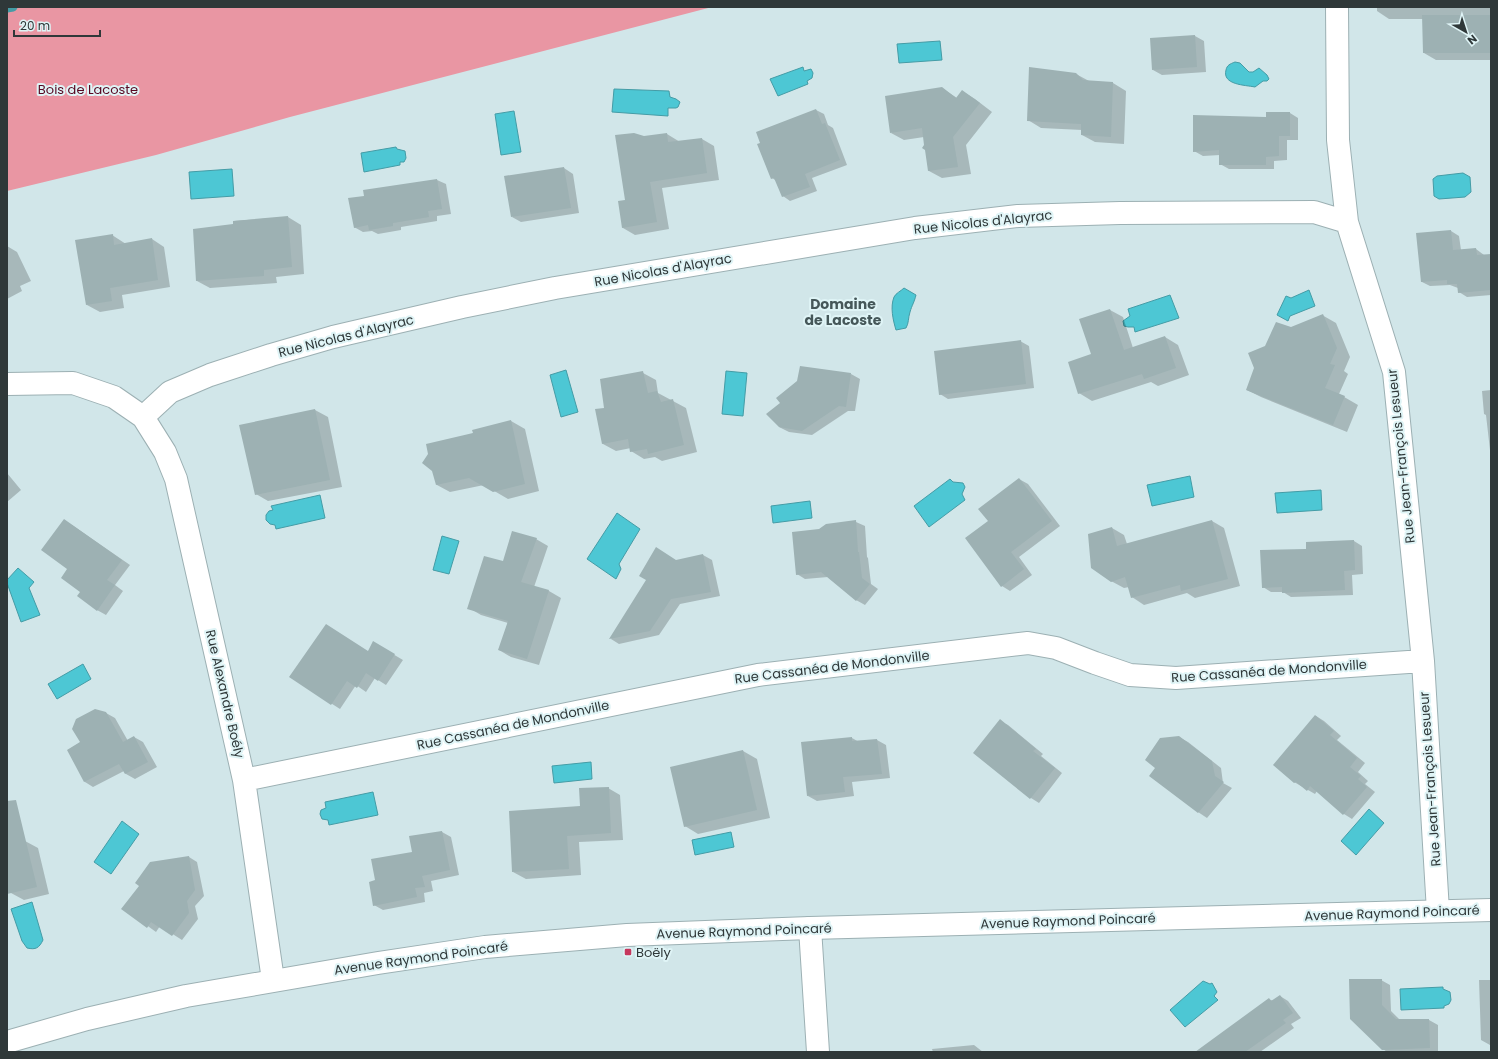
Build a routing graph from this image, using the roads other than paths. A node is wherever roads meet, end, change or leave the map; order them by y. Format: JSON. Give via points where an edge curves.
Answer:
{"nodes":[{"id":1,"x":1337,"y":7,"type":"edge"},
{"id":2,"x":1347,"y":222,"type":"junction"},
{"id":3,"x":7,"y":384,"type":"edge"},
{"id":4,"x":143,"y":417,"type":"junction"},
{"id":5,"x":1423,"y":661,"type":"junction"},
{"id":6,"x":244,"y":780,"type":"junction"},
{"id":7,"x":1491,"y":910,"type":"edge"},
{"id":8,"x":1438,"y":911,"type":"junction"},
{"id":9,"x":810,"y":928,"type":"junction"},
{"id":10,"x":273,"y":980,"type":"junction"},
{"id":11,"x":7,"y":1042,"type":"edge"},
{"id":12,"x":818,"y":1052,"type":"edge"}],
"edges":[{"from":1,"to":2,"type":"street","name":"Rue Jean-François Lesueur","via":[[1338,140]]},
{"from":2,"to":4,"type":"street","name":"Rue Nicolas d'Alayrac","via":[[1314,212],[1120,213],[1018,216],[915,228],[555,288],[333,337],[210,375],[170,392]]},
{"from":2,"to":5,"type":"street","name":"Rue Jean-François Lesueur","via":[[1394,372]]},
{"from":3,"to":4,"type":"street","via":[[73,383],[114,397]]},
{"from":4,"to":6,"type":"street","name":"Rue Alexandre Boély","via":[[165,452],[176,479]]},
{"from":5,"to":6,"type":"street","name":"Rue Cassanéa de Mondonville","via":[[1176,678],[1130,675],[1056,648],[1028,643],[758,674]]},
{"from":5,"to":8,"type":"street","name":"Rue Jean-François Lesueur"},
{"from":6,"to":10,"type":"street","name":"Rue Alexandre Boély"},
{"from":7,"to":8,"type":"street","name":"Avenue Raymond Poincaré"},
{"from":8,"to":9,"type":"street","name":"Avenue Raymond Poincaré"},
{"from":9,"to":10,"type":"street","name":"Avenue Raymond Poincaré","via":[[626,935],[485,947]]},
{"from":9,"to":12,"type":"street"},
{"from":10,"to":11,"type":"street","name":"Avenue Raymond Poincaré","via":[[87,1019]]}]}
